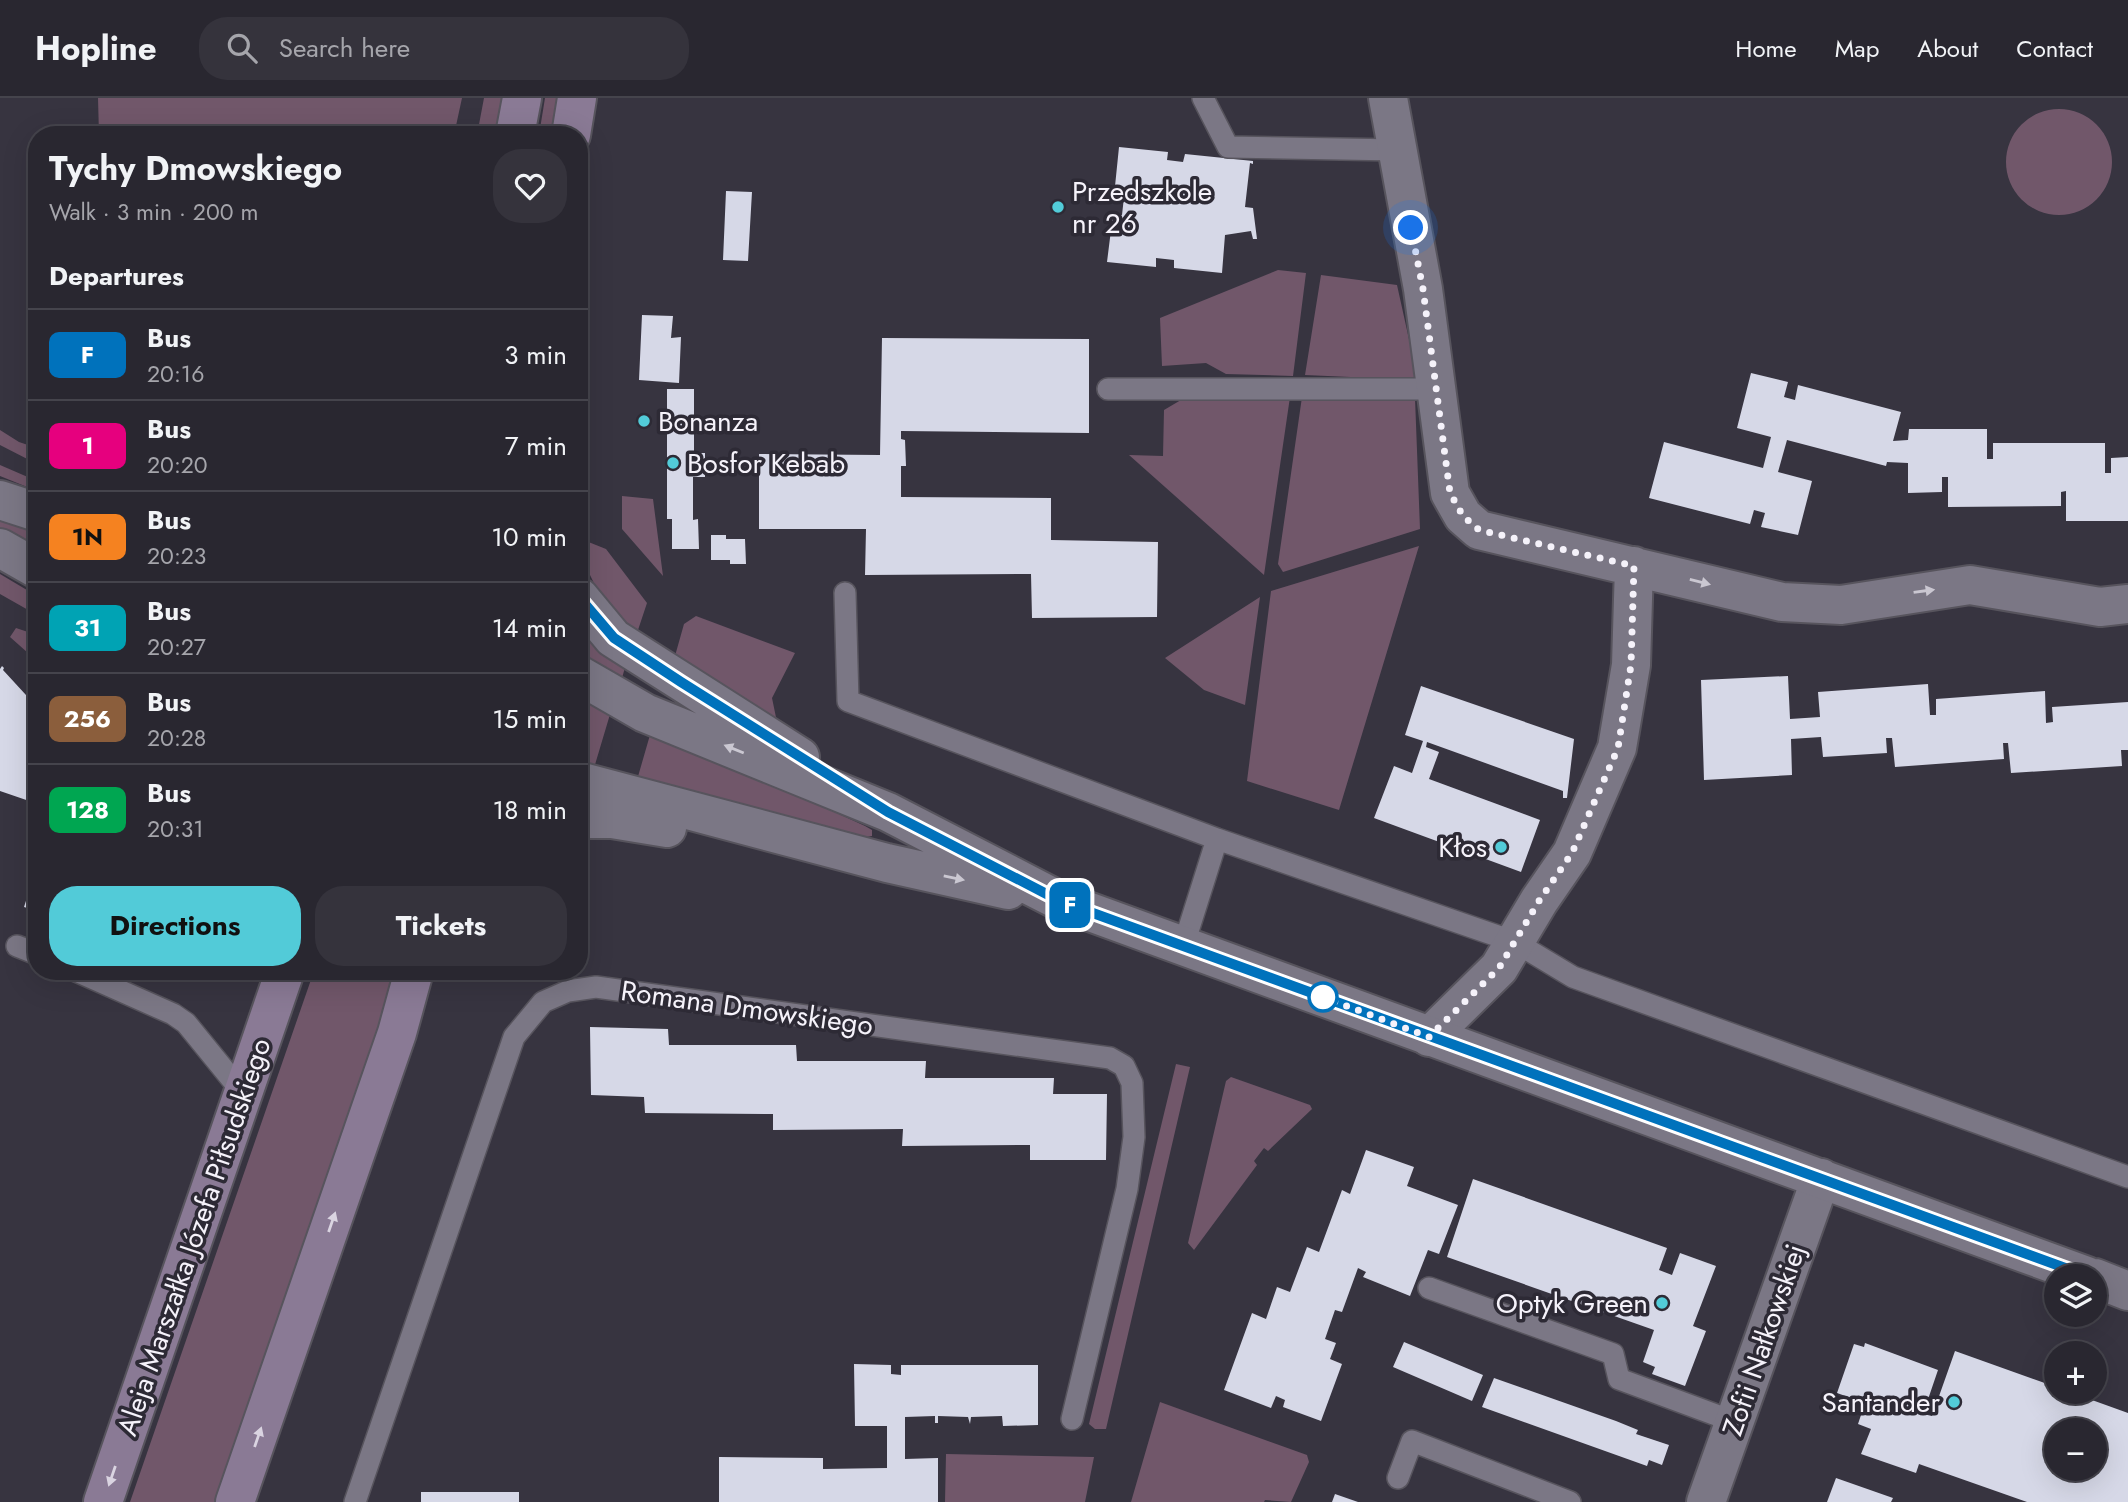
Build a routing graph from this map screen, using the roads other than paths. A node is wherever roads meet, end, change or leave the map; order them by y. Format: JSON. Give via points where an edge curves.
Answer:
{"nodes":[{"id":1,"x":522,"y":98,"type":"edge"},
{"id":2,"x":577,"y":98,"type":"edge"},
{"id":3,"x":1203,"y":98,"type":"edge"},
{"id":4,"x":1388,"y":98,"type":"edge"},
{"id":5,"x":517,"y":126,"type":"edge"},
{"id":6,"x":572,"y":126,"type":"edge"},
{"id":7,"x":1397,"y":150,"type":"junction"},
{"id":8,"x":1108,"y":389,"type":"dead end"},
{"id":9,"x":1435,"y":389,"type":"junction"},
{"id":10,"x":0,"y":500,"type":"edge"},
{"id":11,"x":28,"y":509,"type":"edge"},
{"id":12,"x":0,"y":548,"type":"edge"},
{"id":13,"x":28,"y":564,"type":"edge"},
{"id":14,"x":1634,"y":566,"type":"junction"},
{"id":15,"x":845,"y":593,"type":"dead end"},
{"id":16,"x":2128,"y":604,"type":"edge"},
{"id":17,"x":588,"y":608,"type":"edge"},
{"id":18,"x":588,"y":680,"type":"edge"},
{"id":19,"x":588,"y":783,"type":"edge"},
{"id":20,"x":888,"y":812,"type":"junction"},
{"id":21,"x":588,"y":819,"type":"edge"},
{"id":22,"x":1217,"y":838,"type":"junction"},
{"id":23,"x":887,"y":863,"type":"junction"},
{"id":24,"x":1060,"y":901,"type":"junction"},
{"id":25,"x":1516,"y":942,"type":"junction"},
{"id":26,"x":1183,"y":947,"type":"junction"},
{"id":27,"x":97,"y":980,"type":"edge"},
{"id":28,"x":282,"y":980,"type":"edge"},
{"id":29,"x":412,"y":980,"type":"edge"},
{"id":30,"x":424,"y":980,"type":"edge"},
{"id":31,"x":397,"y":1033,"type":"junction"},
{"id":32,"x":1429,"y":1037,"type":"junction"},
{"id":33,"x":243,"y":1093,"type":"junction"},
{"id":34,"x":2128,"y":1177,"type":"edge"},
{"id":35,"x":1821,"y":1178,"type":"junction"},
{"id":36,"x":2054,"y":1264,"type":"edge"},
{"id":37,"x":2107,"y":1283,"type":"edge"},
{"id":38,"x":1429,"y":1288,"type":"dead end"},
{"id":39,"x":2128,"y":1291,"type":"edge"},
{"id":40,"x":1072,"y":1419,"type":"dead end"},
{"id":41,"x":1735,"y":1422,"type":"junction"},
{"id":42,"x":1398,"y":1478,"type":"dead end"},
{"id":43,"x":103,"y":1502,"type":"edge"},
{"id":44,"x":235,"y":1502,"type":"edge"},
{"id":45,"x":355,"y":1502,"type":"edge"},
{"id":46,"x":1570,"y":1502,"type":"edge"},
{"id":47,"x":1706,"y":1502,"type":"edge"}],
"edges":[{"from":1,"to":5,"type":"main road"},
{"from":2,"to":6,"type":"main road"},
{"from":3,"to":7,"type":"lane","via":[[1228,147]]},
{"from":4,"to":7,"type":"street"},
{"from":7,"to":9,"type":"street"},
{"from":8,"to":9,"type":"lane"},
{"from":9,"to":14,"type":"street","via":[[1450,493],[1463,516],[1479,530]]},
{"from":10,"to":11,"type":"street"},
{"from":12,"to":13,"type":"street"},
{"from":14,"to":16,"type":"street","one_way":true,"via":[[1782,602],[1841,605],[1970,585],[2100,607]]},
{"from":14,"to":25,"type":"street","via":[[1631,665],[1618,748],[1572,853]]},
{"from":15,"to":22,"type":"lane","via":[[848,701]]},
{"from":17,"to":20,"type":"street","via":[[614,638]]},
{"from":20,"to":18,"type":"street","one_way":true,"via":[[645,713]]},
{"from":19,"to":23,"type":"street"},
{"from":20,"to":24,"type":"street"},
{"from":21,"to":23,"type":"street"},
{"from":22,"to":25,"type":"lane"},
{"from":22,"to":26,"type":"lane"},
{"from":23,"to":24,"type":"street","one_way":true},
{"from":24,"to":26,"type":"street"},
{"from":25,"to":32,"type":"street","via":[[1499,968]]},
{"from":25,"to":34,"type":"lane","via":[[1573,977]]},
{"from":26,"to":32,"type":"street"},
{"from":27,"to":33,"type":"lane","via":[[186,1023]]},
{"from":28,"to":33,"type":"main road","name":"Aleja Marszałka Józefa Piłsudskiego"},
{"from":29,"to":31,"type":"main road"},
{"from":30,"to":31,"type":"street"},
{"from":44,"to":31,"type":"main road","one_way":true},
{"from":32,"to":35,"type":"street"},
{"from":33,"to":43,"type":"main road","name":"Aleja Marszałka Józefa Piłsudskiego","one_way":true},
{"from":35,"to":36,"type":"street"},
{"from":35,"to":41,"type":"street","name":"Zofii Nałkowskiej"},
{"from":37,"to":39,"type":"street"},
{"from":38,"to":41,"type":"lane","via":[[1613,1354],[1619,1379]]},
{"from":40,"to":45,"type":"lane","name":"Romana Dmowskiego","via":[[1135,1137],[1132,1083],[1124,1066],[1110,1058],[596,987],[568,991],[543,1002],[514,1037]]},
{"from":41,"to":47,"type":"street","name":"Zofii Nałkowskiej"},
{"from":42,"to":46,"type":"lane","via":[[1412,1441]]}]}
